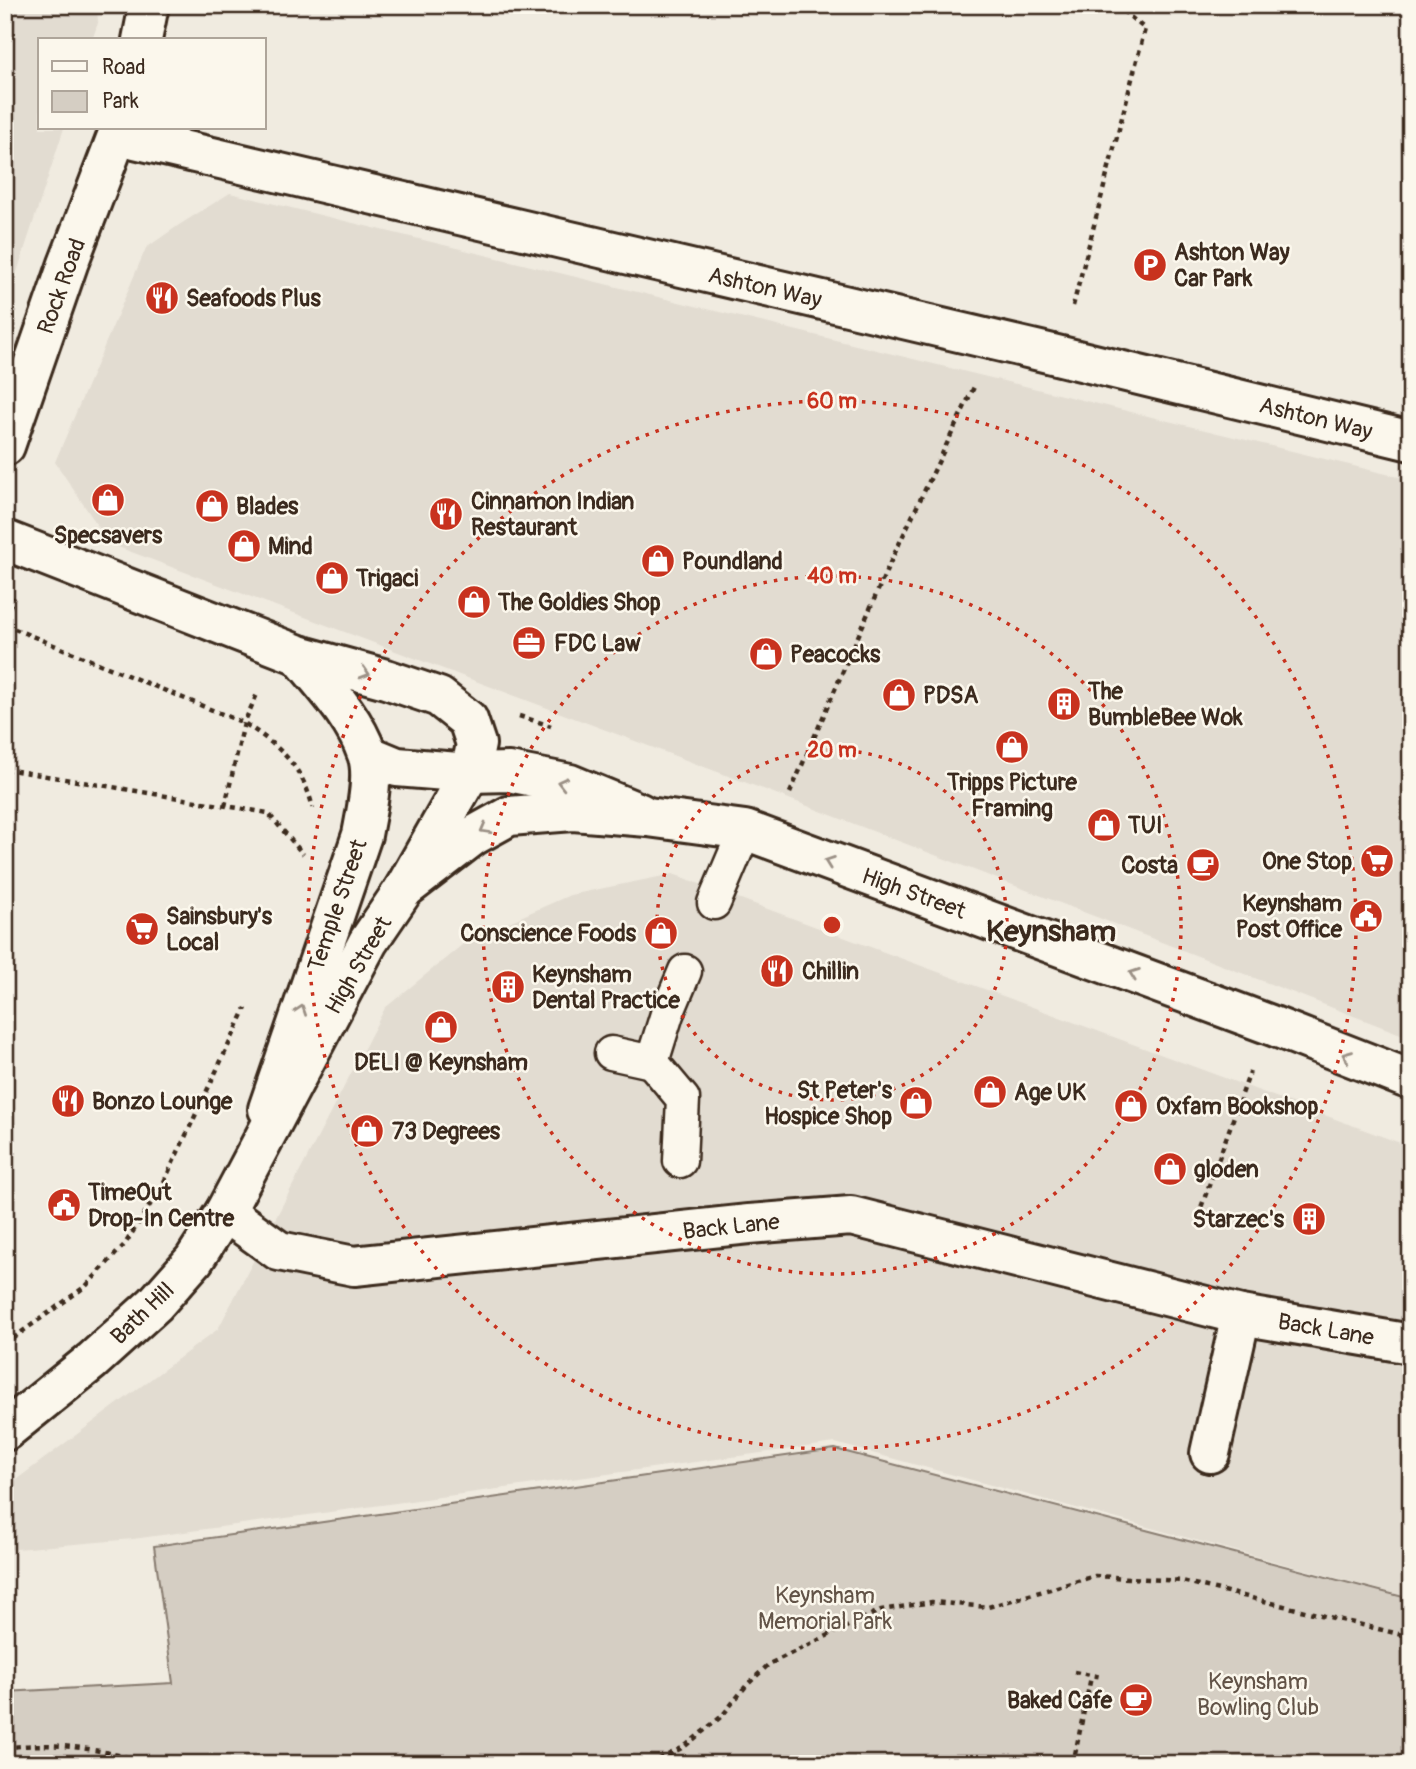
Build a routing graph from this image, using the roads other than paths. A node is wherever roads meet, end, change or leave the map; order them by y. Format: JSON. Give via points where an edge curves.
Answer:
{"nodes":[{"id":1,"x":149,"y":5,"type":"edge"},
{"id":2,"x":142,"y":38,"type":"edge"},
{"id":3,"x":119,"y":132,"type":"edge"},
{"id":4,"x":1411,"y":441,"type":"edge"},
{"id":5,"x":5,"y":446,"type":"edge"},
{"id":6,"x":5,"y":540,"type":"edge"},
{"id":7,"x":288,"y":650,"type":"junction"},
{"id":8,"x":368,"y":755,"type":"junction"},
{"id":9,"x":470,"y":773,"type":"junction"},
{"id":10,"x":648,"y":817,"type":"junction"},
{"id":11,"x":758,"y":835,"type":"junction"},
{"id":12,"x":404,"y":888,"type":"junction"},
{"id":13,"x":714,"y":903,"type":"dead end"},
{"id":14,"x":685,"y":971,"type":"dead end"},
{"id":15,"x":611,"y":1053,"type":"dead end"},
{"id":16,"x":652,"y":1062,"type":"junction"},
{"id":17,"x":1411,"y":1080,"type":"edge"},
{"id":18,"x":680,"y":1161,"type":"dead end"},
{"id":19,"x":248,"y":1168,"type":"junction"},
{"id":20,"x":225,"y":1212,"type":"junction"},
{"id":21,"x":1241,"y":1315,"type":"junction"},
{"id":22,"x":1411,"y":1344,"type":"edge"},
{"id":23,"x":5,"y":1431,"type":"edge"},
{"id":24,"x":1210,"y":1453,"type":"dead end"}],
"edges":[{"from":1,"to":2,"type":"street"},
{"from":3,"to":4,"type":"street","name":"Ashton Way"},
{"from":3,"to":5,"type":"street","name":"Rock Road"},
{"from":6,"to":7,"type":"street"},
{"from":7,"to":8,"type":"street","name":"Temple Street","via":[[348,717]]},
{"from":7,"to":9,"type":"street","one_way":true,"via":[[439,697],[468,720],[476,744]]},
{"from":8,"to":9,"type":"street","name":"High Street","via":[[397,767]]},
{"from":19,"to":8,"type":"street","name":"Temple Street","one_way":true,"via":[[362,835],[369,797]]},
{"from":10,"to":9,"type":"street","name":"High Street","one_way":true,"via":[[570,785],[509,772]]},
{"from":9,"to":12,"type":"street"},
{"from":10,"to":11,"type":"street","name":"High Street"},
{"from":10,"to":12,"type":"street","name":"High Street","one_way":true,"via":[[573,811],[509,816],[473,836]]},
{"from":11,"to":13,"type":"lane"},
{"from":17,"to":11,"type":"street","name":"High Street","one_way":true},
{"from":12,"to":19,"type":"street","name":"High Street","via":[[368,942]]},
{"from":14,"to":16,"type":"lane"},
{"from":15,"to":16,"type":"lane"},
{"from":16,"to":18,"type":"lane","via":[[683,1099]]},
{"from":19,"to":20,"type":"street","name":"Bath Hill"},
{"from":20,"to":21,"type":"street","name":"Back Lane","via":[[279,1251],[354,1266],[851,1216]]},
{"from":20,"to":23,"type":"street","name":"Bath Hill","via":[[194,1260],[155,1304]]},
{"from":21,"to":22,"type":"street","name":"Back Lane"},
{"from":21,"to":24,"type":"street"}]}
